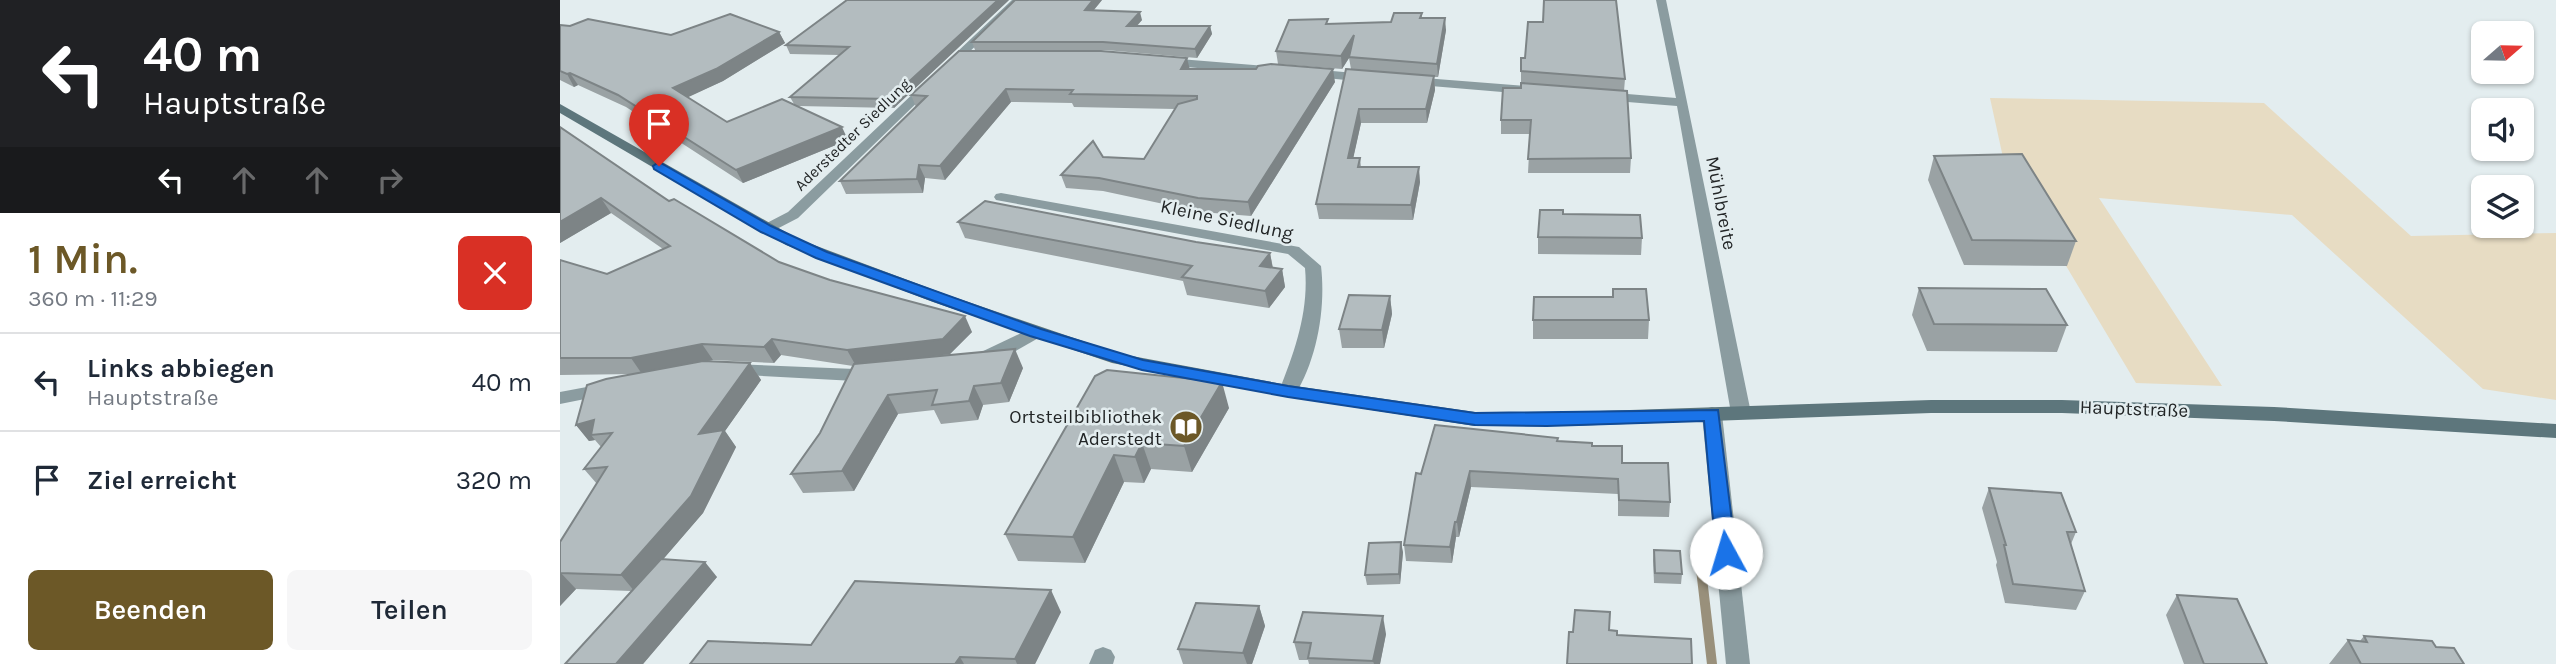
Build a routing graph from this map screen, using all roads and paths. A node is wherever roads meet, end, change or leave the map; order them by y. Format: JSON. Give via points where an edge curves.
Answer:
{"nodes":[{"id":1,"x":1018,"y":0,"type":"edge"},
{"id":2,"x":1661,"y":0,"type":"edge"},
{"id":3,"x":1147,"y":61,"type":"edge"},
{"id":4,"x":1381,"y":79,"type":"edge"},
{"id":5,"x":1394,"y":80,"type":"edge"},
{"id":6,"x":1546,"y":92,"type":"edge"},
{"id":7,"x":1587,"y":95,"type":"edge"},
{"id":8,"x":1683,"y":103,"type":"junction"},
{"id":9,"x":560,"y":108,"type":"edge"},
{"id":10,"x":1001,"y":197,"type":"dead end"},
{"id":11,"x":766,"y":229,"type":"junction"},
{"id":12,"x":1036,"y":332,"type":"junction"},
{"id":13,"x":965,"y":361,"type":"edge"},
{"id":14,"x":713,"y":369,"type":"edge"},
{"id":15,"x":896,"y":370,"type":"edge"},
{"id":16,"x":624,"y":386,"type":"edge"},
{"id":17,"x":1288,"y":391,"type":"junction"},
{"id":18,"x":560,"y":398,"type":"edge"},
{"id":19,"x":1741,"y":413,"type":"junction"},
{"id":20,"x":1712,"y":414,"type":"junction"},
{"id":21,"x":2556,"y":431,"type":"edge"},
{"id":22,"x":1738,"y":664,"type":"edge"}],
"edges":[{"from":1,"to":11,"type":"street","name":"Aderstedter Siedlung","via":[[965,57],[793,215]]},
{"from":2,"to":8,"type":"street","name":"Mühlbreite"},
{"from":3,"to":4,"type":"street"},
{"from":5,"to":6,"type":"street"},
{"from":7,"to":8,"type":"street"},
{"from":8,"to":19,"type":"street","name":"Mühlbreite"},
{"from":9,"to":11,"type":"main road","name":"Hauptstraße"},
{"from":10,"to":17,"type":"street","name":"Kleine Siedlung","via":[[1293,250],[1313,266],[1317,288],[1303,355]]},
{"from":11,"to":12,"type":"main road","name":"Hauptstraße","via":[[821,255]]},
{"from":12,"to":13,"type":"street","via":[[1008,348]]},
{"from":12,"to":17,"type":"main road","name":"Hauptstraße","via":[[1142,365]]},
{"from":14,"to":15,"type":"street","via":[[855,375]]},
{"from":16,"to":18,"type":"street"},
{"from":17,"to":20,"type":"main road","name":"Hauptstraße","via":[[1475,419]]},
{"from":19,"to":20,"type":"main road","name":"Hauptstraße"},
{"from":19,"to":21,"type":"main road","name":"Hauptstraße","via":[[2101,406]]},
{"from":20,"to":22,"type":"street"}]}
